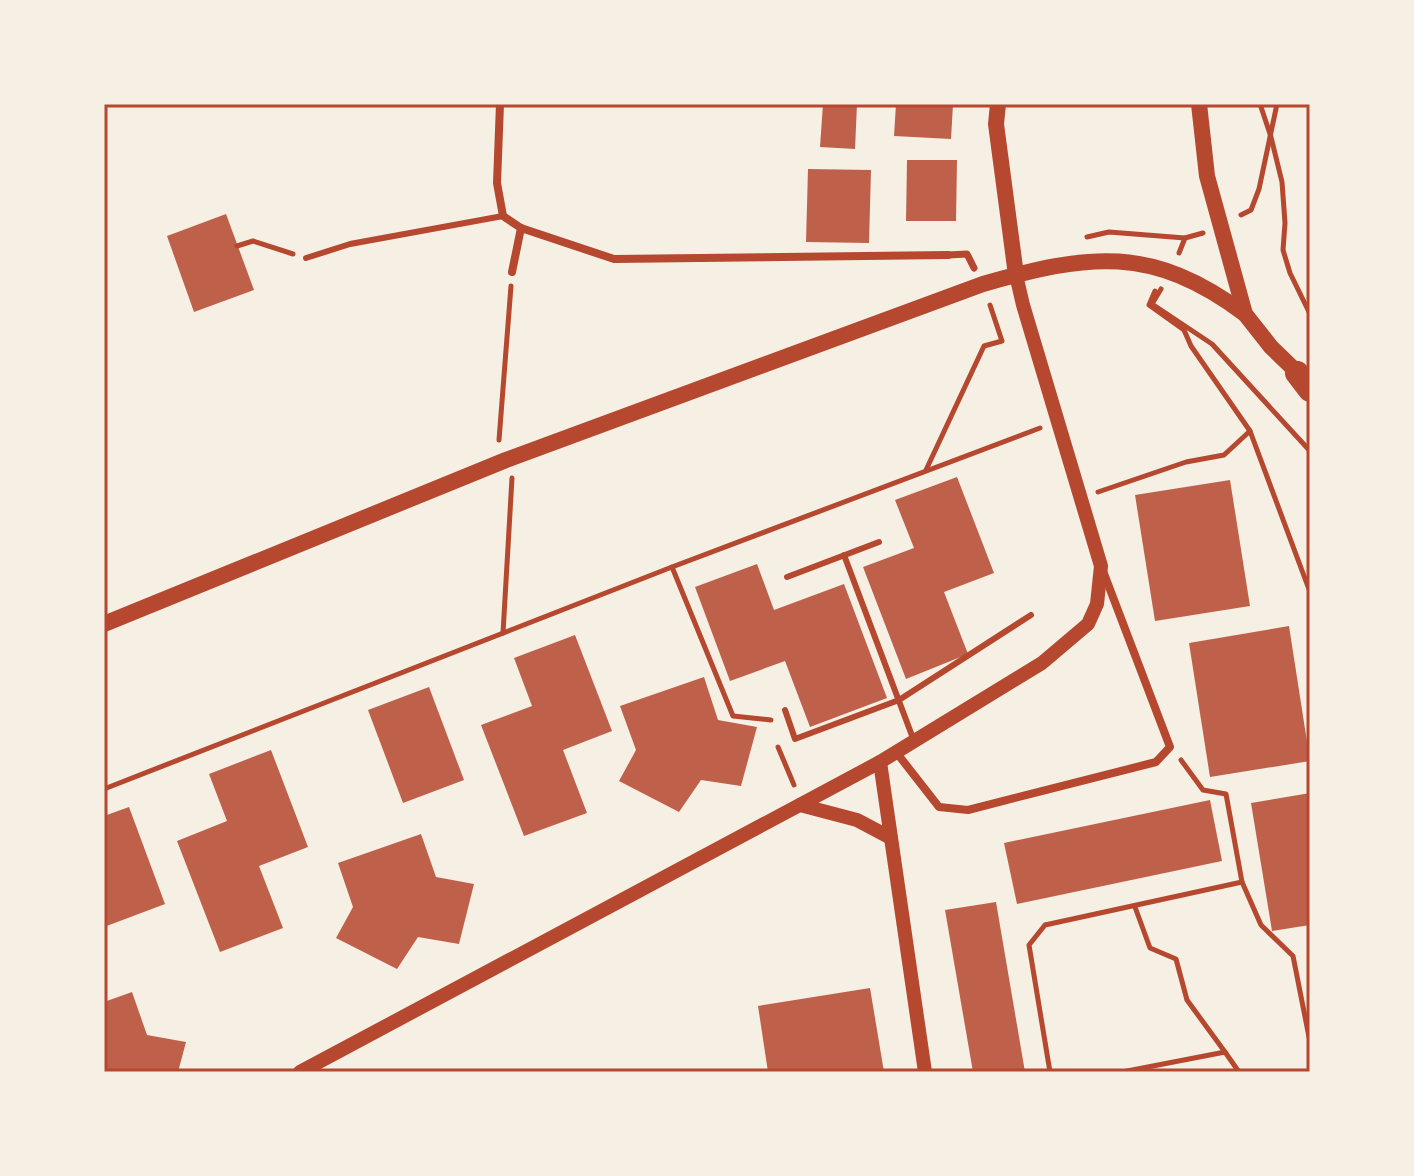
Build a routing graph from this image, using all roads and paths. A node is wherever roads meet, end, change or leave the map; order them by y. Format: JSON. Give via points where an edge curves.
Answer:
{"nodes":[{"id":1,"x":500,"y":104,"type":"edge"},
{"id":2,"x":998,"y":104,"type":"edge"},
{"id":3,"x":1199,"y":104,"type":"edge"},
{"id":4,"x":1260,"y":104,"type":"edge"},
{"id":5,"x":1277,"y":104,"type":"edge"},
{"id":6,"x":1271,"y":137,"type":"junction"},
{"id":7,"x":503,"y":216,"type":"junction"},
{"id":8,"x":521,"y":228,"type":"junction"},
{"id":9,"x":237,"y":246,"type":"dead end"},
{"id":10,"x":948,"y":255,"type":"joint"},
{"id":11,"x":306,"y":258,"type":"joint"},
{"id":12,"x":974,"y":268,"type":"dead end"},
{"id":13,"x":512,"y":272,"type":"joint"},
{"id":14,"x":1171,"y":272,"type":"junction"},
{"id":15,"x":1016,"y":275,"type":"junction"},
{"id":16,"x":992,"y":311,"type":"dead end"},
{"id":17,"x":1245,"y":314,"type":"junction"},
{"id":18,"x":1310,"y":314,"type":"edge"},
{"id":19,"x":1306,"y":382,"type":"edge"},
{"id":20,"x":1058,"y":421,"type":"junction"},
{"id":21,"x":1250,"y":431,"type":"junction"},
{"id":22,"x":499,"y":441,"type":"dead end"},
{"id":23,"x":1310,"y":451,"type":"edge"},
{"id":24,"x":926,"y":471,"type":"junction"},
{"id":25,"x":512,"y":478,"type":"dead end"},
{"id":26,"x":1081,"y":498,"type":"junction"},
{"id":27,"x":879,"y":542,"type":"dead end"},
{"id":28,"x":844,"y":555,"type":"junction"},
{"id":29,"x":1101,"y":566,"type":"junction"},
{"id":30,"x":672,"y":567,"type":"junction"},
{"id":31,"x":787,"y":577,"type":"dead end"},
{"id":32,"x":1310,"y":592,"type":"edge"},
{"id":33,"x":1031,"y":615,"type":"dead end"},
{"id":34,"x":104,"y":624,"type":"edge"},
{"id":35,"x":503,"y":633,"type":"junction"},
{"id":36,"x":899,"y":700,"type":"junction"},
{"id":37,"x":785,"y":710,"type":"dead end"},
{"id":38,"x":789,"y":721,"type":"junction"},
{"id":39,"x":914,"y":741,"type":"junction"},
{"id":40,"x":1170,"y":747,"type":"junction"},
{"id":41,"x":896,"y":752,"type":"junction"},
{"id":42,"x":880,"y":762,"type":"junction"},
{"id":43,"x":104,"y":789,"type":"edge"},
{"id":44,"x":800,"y":805,"type":"junction"},
{"id":45,"x":891,"y":838,"type":"junction"},
{"id":46,"x":1242,"y":882,"type":"junction"},
{"id":47,"x":1135,"y":907,"type":"junction"},
{"id":48,"x":1310,"y":1042,"type":"edge"},
{"id":49,"x":1225,"y":1052,"type":"junction"},
{"id":50,"x":300,"y":1072,"type":"edge"},
{"id":51,"x":925,"y":1072,"type":"edge"},
{"id":52,"x":1050,"y":1072,"type":"edge"},
{"id":53,"x":1122,"y":1072,"type":"edge"},
{"id":54,"x":1239,"y":1072,"type":"edge"}],
"edges":[{"from":1,"to":7,"type":"street","via":[[497,183]]},
{"from":2,"to":15,"type":"main road","via":[[996,124]]},
{"from":3,"to":17,"type":"main road","via":[[1207,176]]},
{"from":4,"to":6,"type":"path"},
{"from":5,"to":6,"type":"path"},
{"from":6,"to":18,"type":"path","via":[[1282,182],[1283,250]]},
{"from":7,"to":8,"type":"street"},
{"from":7,"to":11,"type":"lane","via":[[350,244]]},
{"from":8,"to":10,"type":"street","via":[[614,259]]},
{"from":8,"to":13,"type":"street"},
{"from":9,"to":11,"type":"path","via":[[253,241]]},
{"from":10,"to":12,"type":"street","via":[[967,254]]},
{"from":13,"to":22,"type":"path"},
{"from":14,"to":15,"type":"main road","via":[[1130,261],[1093,260]]},
{"from":14,"to":17,"type":"main road","via":[[1213,290]]},
{"from":14,"to":21,"type":"path","via":[[1149,305],[1184,330]]},
{"from":14,"to":23,"type":"path","via":[[1152,304],[1212,344]]},
{"from":15,"to":20,"type":"street"},
{"from":15,"to":34,"type":"main road","via":[[506,460]]},
{"from":16,"to":24,"type":"path","via":[[1002,341],[984,346]]},
{"from":17,"to":19,"type":"main road"},
{"from":20,"to":24,"type":"path"},
{"from":20,"to":26,"type":"street"},
{"from":21,"to":26,"type":"path","via":[[1224,455],[1186,462]]},
{"from":21,"to":32,"type":"path"},
{"from":24,"to":30,"type":"path"},
{"from":25,"to":35,"type":"path"},
{"from":26,"to":29,"type":"street"},
{"from":27,"to":28,"type":"lane"},
{"from":28,"to":31,"type":"lane"},
{"from":28,"to":36,"type":"lane"},
{"from":29,"to":39,"type":"street","via":[[1097,604],[1088,624],[1042,663]]},
{"from":29,"to":40,"type":"street"},
{"from":30,"to":35,"type":"path"},
{"from":30,"to":38,"type":"path","via":[[733,716]]},
{"from":33,"to":36,"type":"lane"},
{"from":35,"to":43,"type":"path"},
{"from":36,"to":38,"type":"lane","via":[[795,739]]},
{"from":36,"to":39,"type":"lane"},
{"from":37,"to":38,"type":"lane"},
{"from":39,"to":41,"type":"street"},
{"from":40,"to":41,"type":"street","via":[[1156,762],[968,810],[939,807]]},
{"from":40,"to":46,"type":"path","via":[[1203,790],[1226,794]]},
{"from":41,"to":42,"type":"street"},
{"from":42,"to":44,"type":"street"},
{"from":42,"to":45,"type":"street"},
{"from":44,"to":45,"type":"street","via":[[857,820]]},
{"from":44,"to":50,"type":"street"},
{"from":45,"to":51,"type":"street"},
{"from":46,"to":47,"type":"path"},
{"from":46,"to":48,"type":"path","via":[[1261,925],[1293,956]]},
{"from":47,"to":49,"type":"path","via":[[1150,948],[1176,959],[1187,1000]]},
{"from":47,"to":52,"type":"path","via":[[1045,925],[1029,945]]},
{"from":49,"to":53,"type":"path"},
{"from":49,"to":54,"type":"path"}]}
